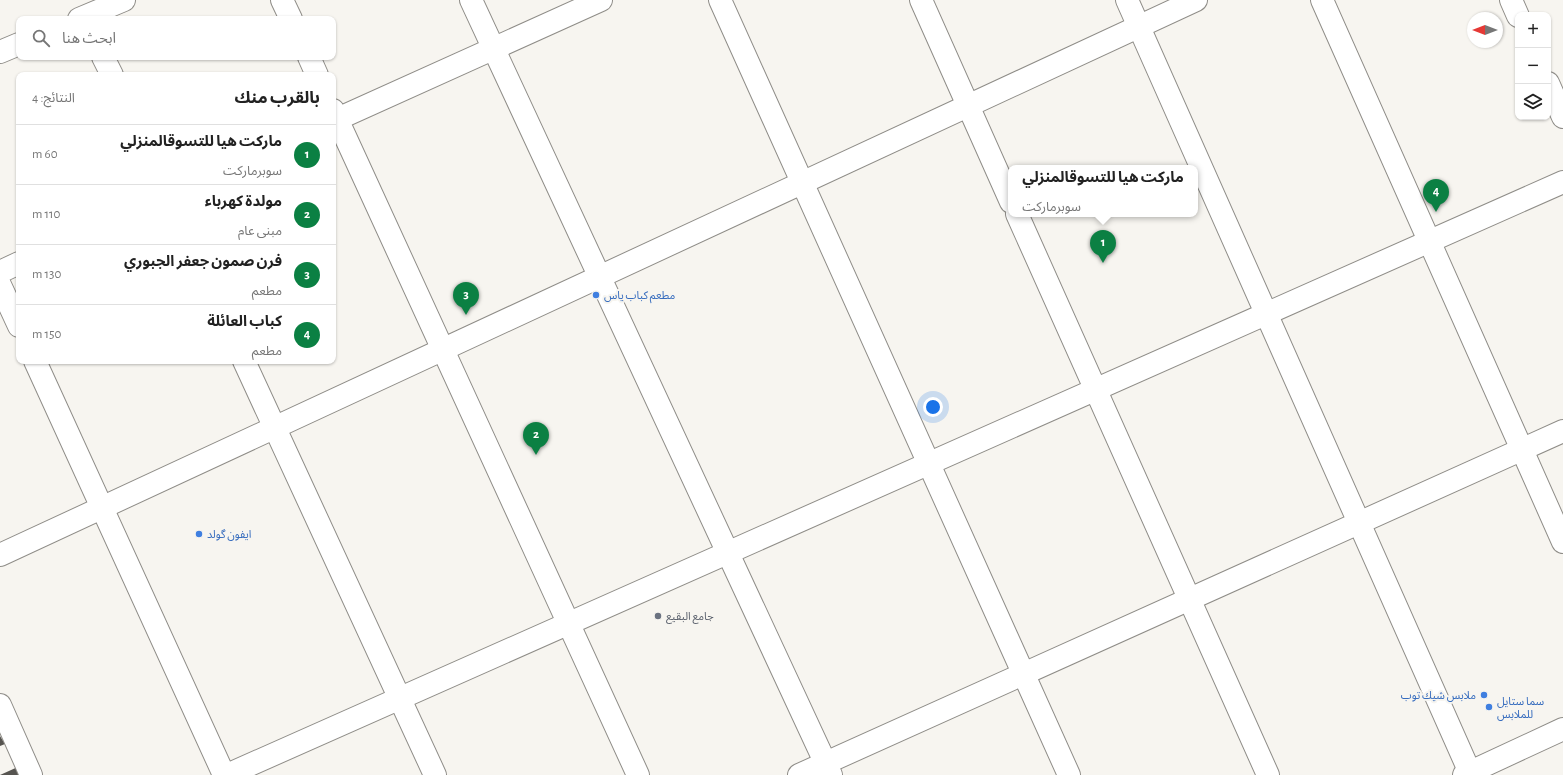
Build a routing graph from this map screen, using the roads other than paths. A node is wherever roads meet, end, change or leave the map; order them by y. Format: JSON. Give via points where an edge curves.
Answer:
{"nodes":[{"id":1,"x":124,"y":0,"type":"edge"},
{"id":2,"x":282,"y":0,"type":"edge"},
{"id":3,"x":471,"y":0,"type":"edge"},
{"id":4,"x":601,"y":0,"type":"edge"},
{"id":5,"x":720,"y":0,"type":"edge"},
{"id":6,"x":921,"y":0,"type":"edge"},
{"id":7,"x":1127,"y":0,"type":"edge"},
{"id":8,"x":1196,"y":0,"type":"edge"},
{"id":9,"x":1322,"y":0,"type":"edge"},
{"id":10,"x":1511,"y":0,"type":"edge"},
{"id":11,"x":1516,"y":12,"type":"edge"},
{"id":12,"x":81,"y":14,"type":"edge"},
{"id":13,"x":290,"y":16,"type":"edge"},
{"id":14,"x":1139,"y":26,"type":"junction"},
{"id":15,"x":16,"y":45,"type":"edge"},
{"id":16,"x":494,"y":48,"type":"junction"},
{"id":17,"x":0,"y":52,"type":"edge"},
{"id":18,"x":104,"y":60,"type":"edge"},
{"id":19,"x":310,"y":60,"type":"edge"},
{"id":20,"x":110,"y":72,"type":"edge"},
{"id":21,"x":316,"y":72,"type":"edge"},
{"id":22,"x":1548,"y":84,"type":"edge"},
{"id":23,"x":968,"y":106,"type":"junction"},
{"id":24,"x":336,"y":116,"type":"edge"},
{"id":25,"x":1563,"y":117,"type":"edge"},
{"id":26,"x":336,"y":121,"type":"edge"},
{"id":27,"x":1563,"y":182,"type":"edge"},
{"id":28,"x":802,"y":183,"type":"junction"},
{"id":29,"x":1008,"y":195,"type":"edge"},
{"id":30,"x":1018,"y":217,"type":"edge"},
{"id":31,"x":1429,"y":242,"type":"junction"},
{"id":32,"x":16,"y":264,"type":"edge"},
{"id":33,"x":0,"y":272,"type":"edge"},
{"id":34,"x":600,"y":277,"type":"junction"},
{"id":35,"x":0,"y":285,"type":"edge"},
{"id":36,"x":1266,"y":314,"type":"junction"},
{"id":37,"x":16,"y":320,"type":"edge"},
{"id":38,"x":443,"y":349,"type":"junction"},
{"id":39,"x":36,"y":364,"type":"edge"},
{"id":40,"x":245,"y":364,"type":"edge"},
{"id":41,"x":1095,"y":390,"type":"junction"},
{"id":42,"x":274,"y":428,"type":"junction"},
{"id":43,"x":1563,"y":431,"type":"edge"},
{"id":44,"x":1522,"y":449,"type":"junction"},
{"id":45,"x":929,"y":464,"type":"junction"},
{"id":46,"x":102,"y":508,"type":"junction"},
{"id":47,"x":1359,"y":522,"type":"junction"},
{"id":48,"x":1563,"y":542,"type":"edge"},
{"id":49,"x":728,"y":553,"type":"junction"},
{"id":50,"x":0,"y":555,"type":"edge"},
{"id":51,"x":1189,"y":599,"type":"junction"},
{"id":52,"x":569,"y":624,"type":"junction"},
{"id":53,"x":1023,"y":674,"type":"junction"},
{"id":54,"x":400,"y":698,"type":"junction"},
{"id":55,"x":0,"y":705,"type":"edge"},
{"id":56,"x":1563,"y":729,"type":"edge"},
{"id":57,"x":828,"y":769,"type":"edge"},
{"id":58,"x":1468,"y":774,"type":"edge"},
{"id":59,"x":31,"y":775,"type":"edge"},
{"id":60,"x":224,"y":775,"type":"edge"},
{"id":61,"x":227,"y":775,"type":"edge"},
{"id":62,"x":435,"y":775,"type":"edge"},
{"id":63,"x":638,"y":775,"type":"edge"},
{"id":64,"x":799,"y":775,"type":"edge"},
{"id":65,"x":1069,"y":775,"type":"edge"},
{"id":66,"x":1268,"y":775,"type":"edge"}],
"edges":[{"from":1,"to":12,"type":"street"},
{"from":2,"to":13,"type":"street"},
{"from":3,"to":16,"type":"street"},
{"from":4,"to":16,"type":"street"},
{"from":5,"to":28,"type":"street"},
{"from":6,"to":23,"type":"street"},
{"from":7,"to":14,"type":"street"},
{"from":8,"to":14,"type":"street"},
{"from":9,"to":31,"type":"street"},
{"from":10,"to":11,"type":"street"},
{"from":14,"to":23,"type":"street"},
{"from":14,"to":36,"type":"street"},
{"from":15,"to":17,"type":"street"},
{"from":16,"to":24,"type":"street"},
{"from":16,"to":34,"type":"street"},
{"from":18,"to":20,"type":"street"},
{"from":19,"to":21,"type":"street"},
{"from":22,"to":25,"type":"street"},
{"from":23,"to":28,"type":"street"},
{"from":23,"to":29,"type":"street"},
{"from":26,"to":38,"type":"street"},
{"from":27,"to":31,"type":"street"},
{"from":28,"to":34,"type":"street"},
{"from":28,"to":45,"type":"street"},
{"from":30,"to":41,"type":"street"},
{"from":31,"to":36,"type":"street"},
{"from":31,"to":44,"type":"street"},
{"from":32,"to":33,"type":"street"},
{"from":34,"to":38,"type":"street"},
{"from":34,"to":49,"type":"street"},
{"from":35,"to":37,"type":"street"},
{"from":36,"to":41,"type":"street"},
{"from":36,"to":47,"type":"street"},
{"from":38,"to":42,"type":"street"},
{"from":38,"to":52,"type":"street"},
{"from":39,"to":46,"type":"street"},
{"from":40,"to":42,"type":"street"},
{"from":41,"to":45,"type":"street"},
{"from":41,"to":51,"type":"street"},
{"from":42,"to":46,"type":"street"},
{"from":42,"to":54,"type":"street"},
{"from":43,"to":44,"type":"street"},
{"from":44,"to":47,"type":"street"},
{"from":44,"to":48,"type":"street"},
{"from":45,"to":49,"type":"street"},
{"from":45,"to":53,"type":"street"},
{"from":46,"to":50,"type":"street"},
{"from":46,"to":60,"type":"street"},
{"from":47,"to":51,"type":"street"},
{"from":47,"to":58,"type":"street"},
{"from":49,"to":52,"type":"street"},
{"from":49,"to":57,"type":"street"},
{"from":51,"to":53,"type":"street"},
{"from":51,"to":66,"type":"street"},
{"from":52,"to":54,"type":"street"},
{"from":52,"to":63,"type":"street"},
{"from":53,"to":57,"type":"street"},
{"from":53,"to":65,"type":"street"},
{"from":54,"to":61,"type":"street"},
{"from":54,"to":62,"type":"street"},
{"from":55,"to":59,"type":"street"},
{"from":56,"to":58,"type":"street"},
{"from":57,"to":64,"type":"street"}]}
